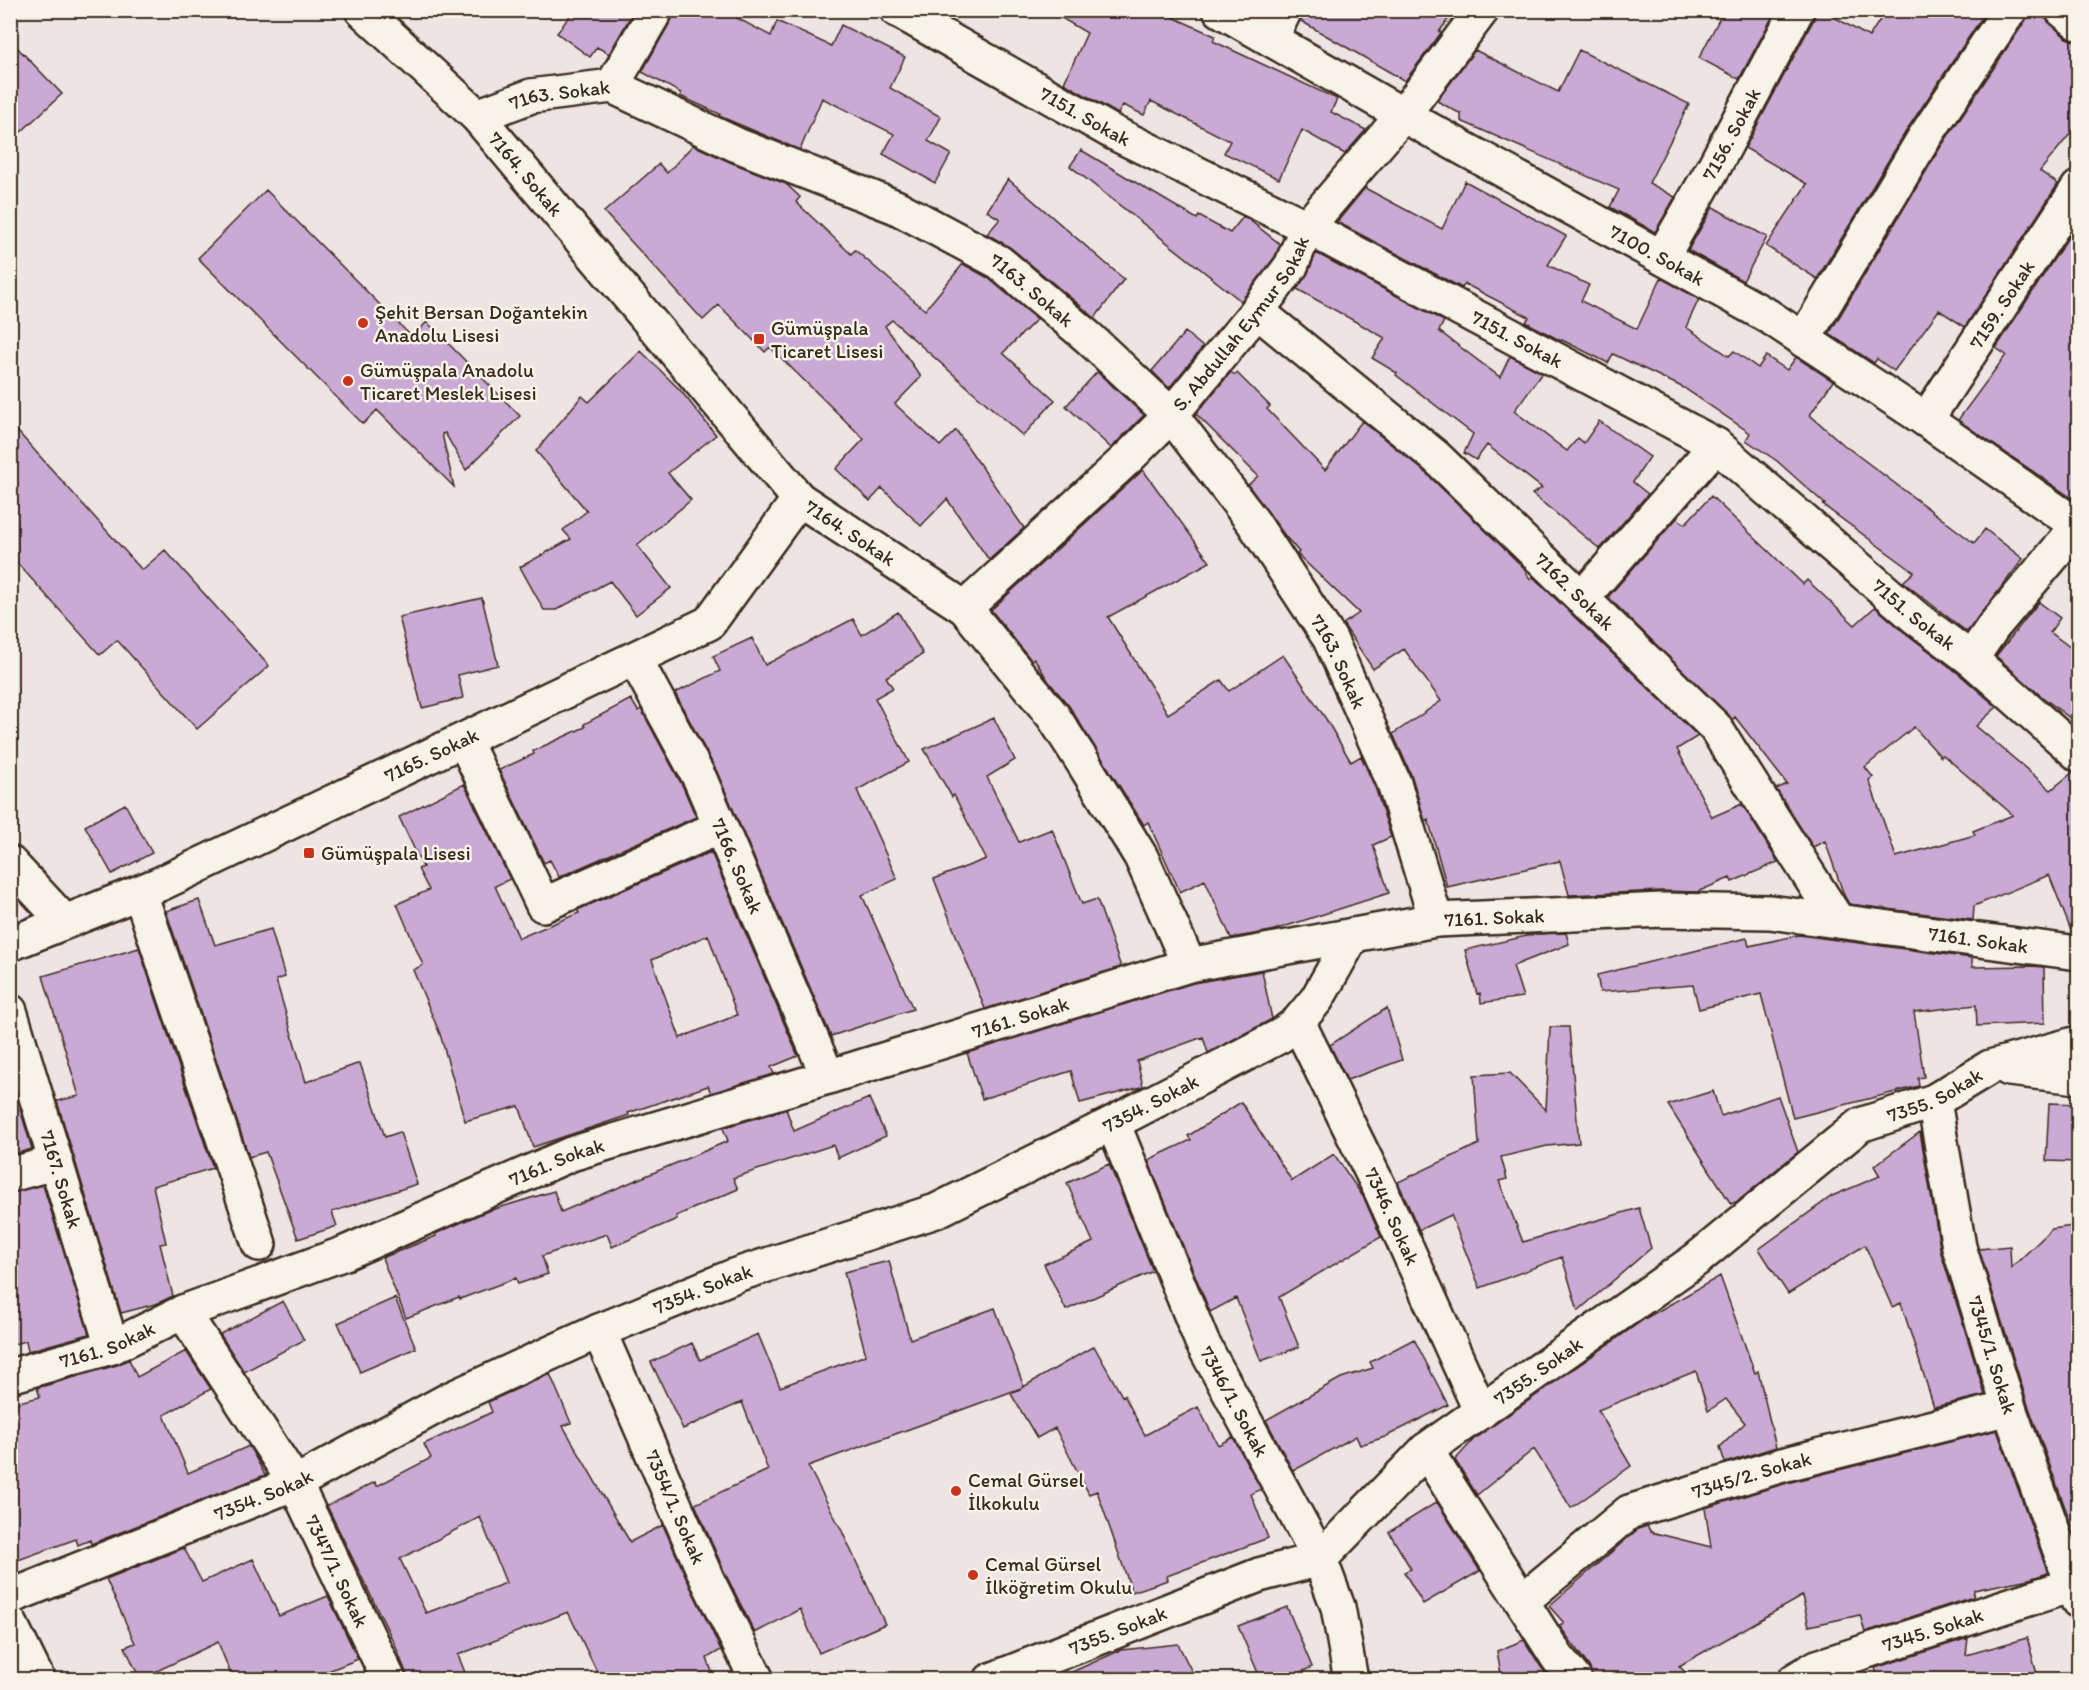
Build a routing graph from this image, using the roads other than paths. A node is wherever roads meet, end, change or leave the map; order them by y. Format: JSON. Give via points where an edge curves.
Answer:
{"nodes":[{"id":1,"x":362,"y":10,"type":"edge"},
{"id":2,"x":656,"y":10,"type":"edge"},
{"id":3,"x":897,"y":10,"type":"edge"},
{"id":4,"x":1220,"y":10,"type":"edge"},
{"id":5,"x":1285,"y":10,"type":"edge"},
{"id":6,"x":1482,"y":10,"type":"edge"},
{"id":7,"x":1797,"y":10,"type":"edge"},
{"id":8,"x":2010,"y":10,"type":"edge"},
{"id":9,"x":931,"y":19,"type":"edge"},
{"id":10,"x":1271,"y":39,"type":"junction"},
{"id":11,"x":612,"y":86,"type":"junction"},
{"id":12,"x":1403,"y":115,"type":"junction"},
{"id":13,"x":477,"y":117,"type":"junction"},
{"id":14,"x":2079,"y":188,"type":"edge"},
{"id":15,"x":1307,"y":227,"type":"junction"},
{"id":16,"x":1662,"y":257,"type":"junction"},
{"id":17,"x":1257,"y":310,"type":"junction"},
{"id":18,"x":1803,"y":340,"type":"junction"},
{"id":19,"x":1171,"y":415,"type":"junction"},
{"id":20,"x":1926,"y":420,"type":"junction"},
{"id":21,"x":1716,"y":445,"type":"junction"},
{"id":22,"x":800,"y":499,"type":"junction"},
{"id":23,"x":2079,"y":526,"type":"edge"},
{"id":24,"x":1582,"y":598,"type":"junction"},
{"id":25,"x":965,"y":609,"type":"junction"},
{"id":26,"x":635,"y":659,"type":"junction"},
{"id":27,"x":1971,"y":659,"type":"junction"},
{"id":28,"x":464,"y":740,"type":"junction"},
{"id":29,"x":2079,"y":754,"type":"edge"},
{"id":30,"x":720,"y":827,"type":"junction"},
{"id":31,"x":10,"y":863,"type":"edge"},
{"id":32,"x":140,"y":892,"type":"junction"},
{"id":33,"x":1436,"y":920,"type":"junction"},
{"id":34,"x":64,"y":921,"type":"junction"},
{"id":35,"x":1838,"y":921,"type":"junction"},
{"id":36,"x":1353,"y":935,"type":"junction"},
{"id":37,"x":10,"y":944,"type":"edge"},
{"id":38,"x":2079,"y":953,"type":"edge"},
{"id":39,"x":1190,"y":965,"type":"junction"},
{"id":40,"x":10,"y":1011,"type":"edge"},
{"id":41,"x":1298,"y":1022,"type":"junction"},
{"id":42,"x":2079,"y":1043,"type":"edge"},
{"id":43,"x":1990,"y":1067,"type":"junction"},
{"id":44,"x":828,"y":1077,"type":"junction"},
{"id":45,"x":2079,"y":1077,"type":"edge"},
{"id":46,"x":1934,"y":1101,"type":"junction"},
{"id":47,"x":1113,"y":1123,"type":"junction"},
{"id":48,"x":56,"y":1161,"type":"junction"},
{"id":49,"x":10,"y":1175,"type":"edge"},
{"id":50,"x":259,"y":1244,"type":"dead end"},
{"id":51,"x":183,"y":1312,"type":"junction"},
{"id":52,"x":599,"y":1332,"type":"junction"},
{"id":53,"x":112,"y":1347,"type":"junction"},
{"id":54,"x":10,"y":1376,"type":"edge"},
{"id":55,"x":2009,"y":1408,"type":"junction"},
{"id":56,"x":1481,"y":1412,"type":"junction"},
{"id":57,"x":1426,"y":1450,"type":"junction"},
{"id":58,"x":295,"y":1483,"type":"junction"},
{"id":59,"x":1320,"y":1558,"type":"junction"},
{"id":60,"x":2073,"y":1575,"type":"edge"},
{"id":61,"x":10,"y":1597,"type":"edge"},
{"id":62,"x":1522,"y":1601,"type":"junction"},
{"id":63,"x":10,"y":1623,"type":"edge"},
{"id":64,"x":38,"y":1680,"type":"edge"},
{"id":65,"x":389,"y":1680,"type":"edge"},
{"id":66,"x":757,"y":1680,"type":"edge"},
{"id":67,"x":991,"y":1680,"type":"edge"},
{"id":68,"x":1351,"y":1680,"type":"edge"},
{"id":69,"x":1575,"y":1680,"type":"edge"},
{"id":70,"x":1795,"y":1680,"type":"edge"}],
"edges":[{"from":1,"to":13,"type":"street"},
{"from":2,"to":11,"type":"street"},
{"from":3,"to":9,"type":"street","name":"7151. Sokak"},
{"from":4,"to":10,"type":"street","name":"7100. Sokak"},
{"from":5,"to":10,"type":"street"},
{"from":6,"to":12,"type":"street","name":"S. Abdullah Eymur Sokak"},
{"from":7,"to":16,"type":"street","name":"7156. Sokak"},
{"from":8,"to":18,"type":"street","via":[[1924,138]]},
{"from":9,"to":15,"type":"street","name":"7151. Sokak","via":[[1114,133]]},
{"from":10,"to":12,"type":"street","name":"7100. Sokak"},
{"from":11,"to":13,"type":"street","name":"7163. Sokak","via":[[531,96]]},
{"from":11,"to":19,"type":"street","name":"7163. Sokak","via":[[737,145],[896,207],[999,262],[1089,338]]},
{"from":12,"to":15,"type":"street","name":"S. Abdullah Eymur Sokak"},
{"from":12,"to":16,"type":"street","name":"7100. Sokak"},
{"from":13,"to":22,"type":"street","name":"7164. Sokak"},
{"from":14,"to":20,"type":"street","name":"7159. Sokak"},
{"from":15,"to":17,"type":"street","name":"S. Abdullah Eymur Sokak","via":[[1291,266]]},
{"from":15,"to":21,"type":"street","name":"7151. Sokak"},
{"from":16,"to":18,"type":"street","name":"7100. Sokak"},
{"from":17,"to":19,"type":"street","name":"S. Abdullah Eymur Sokak"},
{"from":17,"to":24,"type":"street","name":"7162. Sokak","via":[[1436,457]]},
{"from":18,"to":20,"type":"street","name":"7100. Sokak"},
{"from":19,"to":25,"type":"street","name":"S. Abdullah Eymur Sokak"},
{"from":19,"to":33,"type":"street","name":"7163. Sokak","via":[[1253,522],[1330,639],[1394,783]]},
{"from":20,"to":23,"type":"street","name":"7100. Sokak"},
{"from":21,"to":24,"type":"street"},
{"from":21,"to":27,"type":"street","name":"7151. Sokak","via":[[1915,617]]},
{"from":22,"to":25,"type":"street","name":"7164. Sokak"},
{"from":22,"to":26,"type":"street","name":"7165. Sokak","via":[[709,623]]},
{"from":23,"to":27,"type":"street","via":[[1993,627]]},
{"from":24,"to":35,"type":"street","name":"7162. Sokak","via":[[1715,727]]},
{"from":25,"to":39,"type":"street","name":"7164. Sokak","via":[[1047,708],[1084,764],[1141,857]]},
{"from":26,"to":28,"type":"street","name":"7165. Sokak"},
{"from":26,"to":30,"type":"street","name":"7166. Sokak","via":[[700,779]]},
{"from":27,"to":29,"type":"street","name":"7151. Sokak"},
{"from":28,"to":30,"type":"street","via":[[543,905]]},
{"from":28,"to":32,"type":"street","name":"7165. Sokak"},
{"from":30,"to":44,"type":"street","name":"7166. Sokak"},
{"from":31,"to":34,"type":"street"},
{"from":32,"to":34,"type":"street","name":"7165. Sokak"},
{"from":32,"to":50,"type":"street"},
{"from":33,"to":35,"type":"street","name":"7161. Sokak","via":[[1663,910],[1770,912]]},
{"from":33,"to":36,"type":"street","name":"7161. Sokak"},
{"from":34,"to":37,"type":"street","name":"7165. Sokak"},
{"from":35,"to":38,"type":"street","name":"7161. Sokak"},
{"from":36,"to":39,"type":"street","name":"7161. Sokak"},
{"from":36,"to":41,"type":"street","name":"7354. Sokak","via":[[1317,999]]},
{"from":39,"to":44,"type":"street","name":"7161. Sokak"},
{"from":40,"to":48,"type":"street","name":"7167. Sokak"},
{"from":41,"to":47,"type":"street","name":"7354. Sokak","via":[[1280,1036]]},
{"from":41,"to":56,"type":"street","name":"7346. Sokak","via":[[1381,1191]]},
{"from":42,"to":43,"type":"street","name":"7355. Sokak"},
{"from":43,"to":45,"type":"street"},
{"from":43,"to":46,"type":"street","name":"7355. Sokak"},
{"from":44,"to":51,"type":"street","name":"7161. Sokak","via":[[571,1154],[345,1253]]},
{"from":46,"to":55,"type":"street","name":"7345/1. Sokak","via":[[1959,1247]]},
{"from":46,"to":56,"type":"street","name":"7355. Sokak","via":[[1860,1125],[1697,1259]]},
{"from":47,"to":52,"type":"street","name":"7354. Sokak","via":[[936,1211],[736,1275]]},
{"from":47,"to":59,"type":"street","name":"7346/1. Sokak","via":[[1202,1342]]},
{"from":48,"to":49,"type":"street"},
{"from":48,"to":53,"type":"street","name":"7167. Sokak"},
{"from":51,"to":53,"type":"street","name":"7161. Sokak"},
{"from":51,"to":58,"type":"street","name":"7347/1. Sokak"},
{"from":52,"to":58,"type":"street","name":"7354. Sokak","via":[[450,1399]]},
{"from":52,"to":66,"type":"street","name":"7354/1. Sokak","via":[[707,1579]]},
{"from":53,"to":54,"type":"street","name":"7161. Sokak"},
{"from":55,"to":60,"type":"street","name":"7345/1. Sokak"},
{"from":55,"to":62,"type":"street","name":"7345/2. Sokak","via":[[1782,1465],[1629,1512]]},
{"from":56,"to":57,"type":"street","name":"7355. Sokak"},
{"from":57,"to":59,"type":"street","name":"7355. Sokak"},
{"from":57,"to":62,"type":"street"},
{"from":58,"to":61,"type":"street","name":"7354. Sokak"},
{"from":58,"to":65,"type":"street","name":"7347/1. Sokak"},
{"from":59,"to":67,"type":"street","name":"7355. Sokak","via":[[1259,1575]]},
{"from":59,"to":68,"type":"street","name":"7346/1. Sokak","via":[[1338,1607]]},
{"from":60,"to":70,"type":"street","name":"7345. Sokak","via":[[1817,1667]]},
{"from":62,"to":69,"type":"street"},
{"from":63,"to":64,"type":"street"}]}
